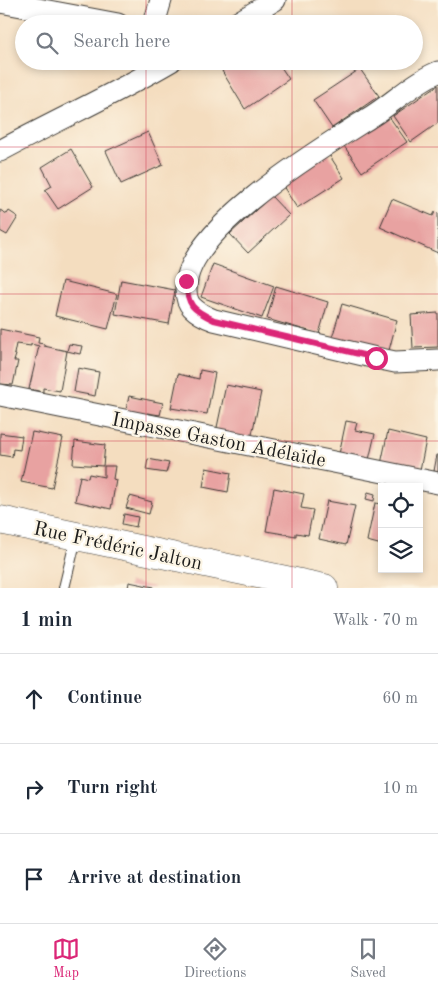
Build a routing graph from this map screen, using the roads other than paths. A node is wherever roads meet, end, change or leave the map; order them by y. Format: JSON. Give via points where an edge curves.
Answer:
{"nodes":[{"id":1,"x":161,"y":0,"type":"edge"},
{"id":2,"x":275,"y":0,"type":"edge"},
{"id":3,"x":0,"y":2,"type":"edge"},
{"id":4,"x":70,"y":15,"type":"edge"},
{"id":5,"x":157,"y":15,"type":"edge"},
{"id":6,"x":250,"y":15,"type":"edge"},
{"id":7,"x":138,"y":70,"type":"edge"},
{"id":8,"x":156,"y":70,"type":"edge"},
{"id":9,"x":438,"y":72,"type":"edge"},
{"id":10,"x":134,"y":83,"type":"junction"},
{"id":11,"x":0,"y":151,"type":"edge"},
{"id":12,"x":438,"y":360,"type":"edge"},
{"id":13,"x":0,"y":395,"type":"edge"},
{"id":14,"x":438,"y":483,"type":"edge"},
{"id":15,"x":0,"y":520,"type":"edge"},
{"id":16,"x":76,"y":536,"type":"junction"},
{"id":17,"x":64,"y":588,"type":"edge"},
{"id":18,"x":324,"y":588,"type":"edge"}],
"edges":[{"from":1,"to":5,"type":"street"},
{"from":2,"to":6,"type":"street"},
{"from":3,"to":4,"type":"street"},
{"from":7,"to":10,"type":"street"},
{"from":8,"to":10,"type":"street"},
{"from":9,"to":12,"type":"street","via":[[330,142],[229,218],[210,236],[192,266],[186,281],[186,297],[200,314],[214,320],[395,362]]},
{"from":10,"to":11,"type":"street"},
{"from":13,"to":14,"type":"street","name":"Impasse Gaston Adélaïde"},
{"from":15,"to":16,"type":"main road","name":"Rue Frédéric Jalton"},
{"from":16,"to":17,"type":"lane"},
{"from":16,"to":18,"type":"main road","name":"Rue Frédéric Jalton"}]}
